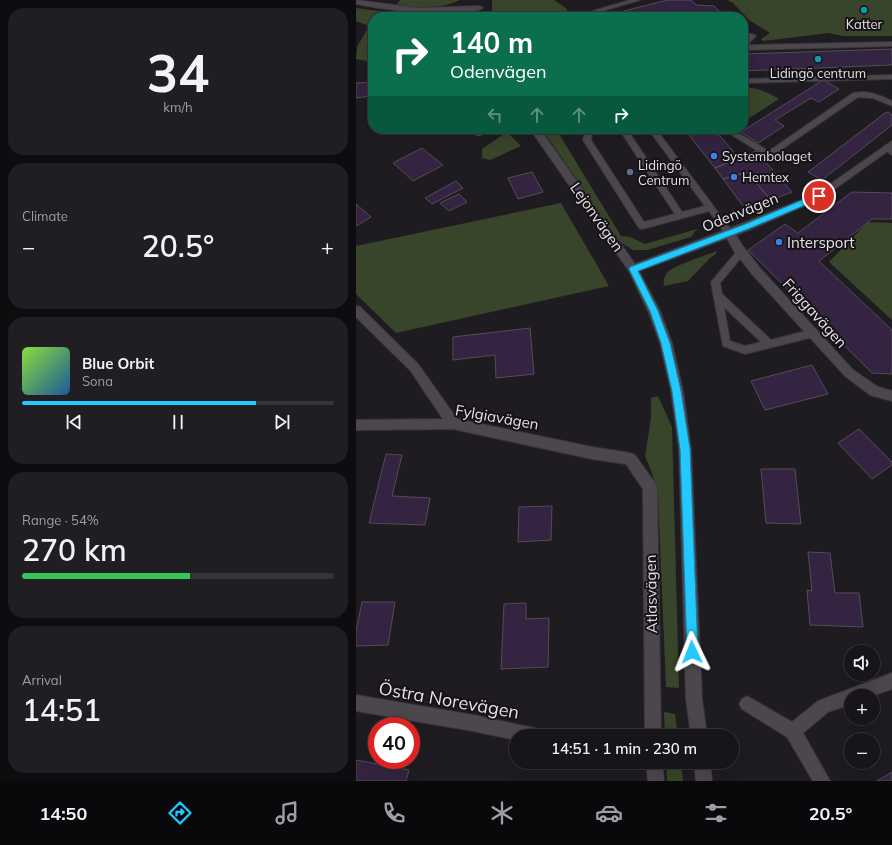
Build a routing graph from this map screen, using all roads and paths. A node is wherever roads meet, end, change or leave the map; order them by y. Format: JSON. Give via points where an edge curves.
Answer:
{"nodes":[{"id":1,"x":637,"y":0,"type":"edge"},
{"id":2,"x":356,"y":2,"type":"edge"},
{"id":3,"x":479,"y":4,"type":"edge"},
{"id":4,"x":593,"y":12,"type":"edge"},
{"id":5,"x":752,"y":36,"type":"dead end"},
{"id":6,"x":748,"y":40,"type":"edge"},
{"id":7,"x":892,"y":44,"type":"edge"},
{"id":8,"x":748,"y":48,"type":"edge"},
{"id":9,"x":890,"y":77,"type":"dead end"},
{"id":10,"x":748,"y":81,"type":"edge"},
{"id":11,"x":892,"y":104,"type":"edge"},
{"id":12,"x":538,"y":134,"type":"edge"},
{"id":13,"x":588,"y":134,"type":"edge"},
{"id":14,"x":626,"y":134,"type":"edge"},
{"id":15,"x":656,"y":134,"type":"edge"},
{"id":16,"x":734,"y":134,"type":"edge"},
{"id":17,"x":890,"y":148,"type":"edge"},
{"id":18,"x":711,"y":208,"type":"junction"},
{"id":19,"x":680,"y":215,"type":"junction"},
{"id":20,"x":729,"y":233,"type":"junction"},
{"id":21,"x":741,"y":252,"type":"junction"},
{"id":22,"x":633,"y":269,"type":"junction"},
{"id":23,"x":718,"y":296,"type":"junction"},
{"id":24,"x":356,"y":310,"type":"edge"},
{"id":25,"x":814,"y":333,"type":"junction"},
{"id":26,"x":770,"y":344,"type":"junction"},
{"id":27,"x":892,"y":396,"type":"edge"},
{"id":28,"x":452,"y":424,"type":"junction"},
{"id":29,"x":356,"y":425,"type":"edge"},
{"id":30,"x":630,"y":459,"type":"joint"},
{"id":31,"x":892,"y":681,"type":"edge"},
{"id":32,"x":356,"y":703,"type":"edge"},
{"id":33,"x":747,"y":704,"type":"dead end"},
{"id":34,"x":653,"y":729,"type":"edge"},
{"id":35,"x":698,"y":729,"type":"edge"},
{"id":36,"x":509,"y":731,"type":"edge"},
{"id":37,"x":793,"y":731,"type":"junction"},
{"id":38,"x":655,"y":769,"type":"edge"},
{"id":39,"x":703,"y":769,"type":"edge"},
{"id":40,"x":656,"y":781,"type":"edge"},
{"id":41,"x":704,"y":781,"type":"edge"},
{"id":42,"x":822,"y":781,"type":"edge"}],
"edges":[{"from":1,"to":4,"type":"lane"},
{"from":2,"to":3,"type":"street","via":[[416,11],[448,11]]},
{"from":5,"to":6,"type":"street"},
{"from":7,"to":8,"type":"street"},
{"from":9,"to":10,"type":"lane"},
{"from":11,"to":16,"type":"lane","via":[[880,97],[856,95],[769,155]]},
{"from":12,"to":22,"type":"street","name":"Lejonvägen"},
{"from":13,"to":19,"type":"lane","via":[[587,140],[642,226]]},
{"from":14,"to":19,"type":"lane"},
{"from":15,"to":18,"type":"lane"},
{"from":17,"to":20,"type":"street","name":"Odenvägen","via":[[819,196]]},
{"from":18,"to":19,"type":"lane"},
{"from":18,"to":20,"type":"lane"},
{"from":20,"to":21,"type":"street","name":"Friggavägen"},
{"from":20,"to":22,"type":"street","name":"Odenvägen"},
{"from":21,"to":23,"type":"lane","via":[[716,282]]},
{"from":21,"to":25,"type":"street","name":"Friggavägen"},
{"from":22,"to":35,"type":"street","name":"Lejonvägen","via":[[654,311],[666,343],[677,391],[685,449],[694,699]]},
{"from":23,"to":26,"type":"lane"},
{"from":23,"to":26,"type":"lane","via":[[726,343],[745,350]]},
{"from":24,"to":28,"type":"street","via":[[414,367]]},
{"from":25,"to":26,"type":"lane"},
{"from":25,"to":27,"type":"street","name":"Friggavägen","via":[[849,373],[874,391]]},
{"from":28,"to":29,"type":"street","name":"Fylgiavägen"},
{"from":28,"to":30,"type":"street","name":"Fylgiavägen"},
{"from":30,"to":34,"type":"street","name":"Atlasvägen","via":[[650,487]]},
{"from":31,"to":37,"type":"street","via":[[823,706]]},
{"from":32,"to":36,"type":"street","name":"Östra Norevägen"},
{"from":33,"to":37,"type":"street"},
{"from":37,"to":42,"type":"street"},
{"from":38,"to":40,"type":"street"},
{"from":39,"to":41,"type":"street"}]}
